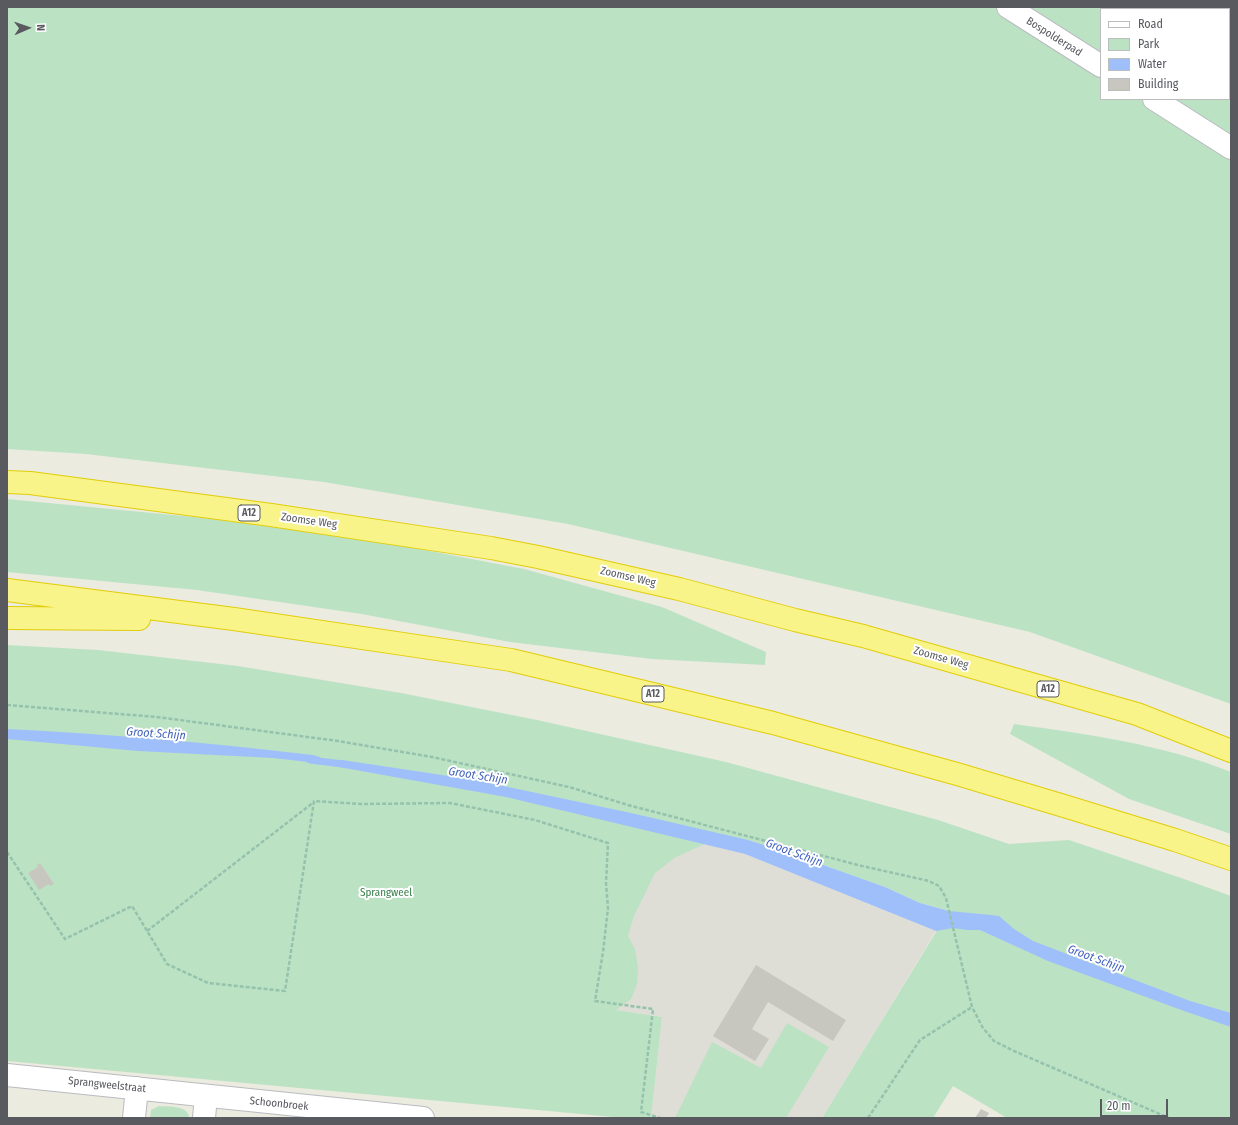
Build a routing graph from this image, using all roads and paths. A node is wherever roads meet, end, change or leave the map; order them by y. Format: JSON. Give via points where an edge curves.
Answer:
{"nodes":[{"id":1,"x":1008,"y":7,"type":"edge"},
{"id":2,"x":1100,"y":65,"type":"edge"},
{"id":3,"x":1156,"y":100,"type":"edge"},
{"id":4,"x":1231,"y":148,"type":"edge"},
{"id":5,"x":7,"y":482,"type":"edge"},
{"id":6,"x":7,"y":590,"type":"edge"},
{"id":7,"x":7,"y":618,"type":"edge"},
{"id":8,"x":234,"y":619,"type":"junction"},
{"id":9,"x":7,"y":705,"type":"edge"},
{"id":10,"x":1231,"y":751,"type":"edge"},
{"id":11,"x":314,"y":801,"type":"junction"},
{"id":12,"x":7,"y":852,"type":"edge"},
{"id":13,"x":1231,"y":859,"type":"edge"},
{"id":14,"x":147,"y":931,"type":"junction"},
{"id":15,"x":972,"y":1007,"type":"junction"},
{"id":16,"x":7,"y":1075,"type":"edge"},
{"id":17,"x":137,"y":1088,"type":"junction"},
{"id":18,"x":206,"y":1096,"type":"junction"},
{"id":19,"x":134,"y":1118,"type":"edge"},
{"id":20,"x":204,"y":1118,"type":"edge"},
{"id":21,"x":423,"y":1118,"type":"edge"},
{"id":22,"x":660,"y":1118,"type":"edge"},
{"id":23,"x":868,"y":1118,"type":"edge"},
{"id":24,"x":1169,"y":1118,"type":"edge"}],
"edges":[{"from":1,"to":2,"type":"street","name":"Bospolderpad"},
{"from":3,"to":4,"type":"street"},
{"from":5,"to":10,"type":"highway","name":"Zoomse Weg","number":"A12","via":[[279,517],[491,548],[545,559],[679,589],[863,636],[1138,714]]},
{"from":6,"to":8,"type":"highway","number":"A12"},
{"from":7,"to":8,"type":"highway"},
{"from":8,"to":13,"type":"highway","number":"A12","via":[[511,660],[765,721],[988,783]]},
{"from":9,"to":15,"type":"path","via":[[157,717],[432,756],[569,787],[666,815],[929,881],[939,886],[946,898]]},
{"from":11,"to":14,"type":"path"},
{"from":11,"to":14,"type":"path","via":[[285,991],[208,983],[167,964]]},
{"from":11,"to":22,"type":"path","via":[[362,804],[450,803],[535,820],[608,843],[608,908],[594,1001],[653,1009],[641,1112]]},
{"from":12,"to":14,"type":"path","via":[[65,939],[132,906]]},
{"from":15,"to":23,"type":"path","via":[[920,1040]]},
{"from":15,"to":24,"type":"path","via":[[983,1028],[994,1041]]},
{"from":16,"to":17,"type":"street","name":"Sprangweelstraat"},
{"from":17,"to":18,"type":"street","name":"Sprangweelstraat"},
{"from":17,"to":19,"type":"street"},
{"from":18,"to":20,"type":"street"},
{"from":18,"to":21,"type":"street","name":"Schoonbroek"}]}
